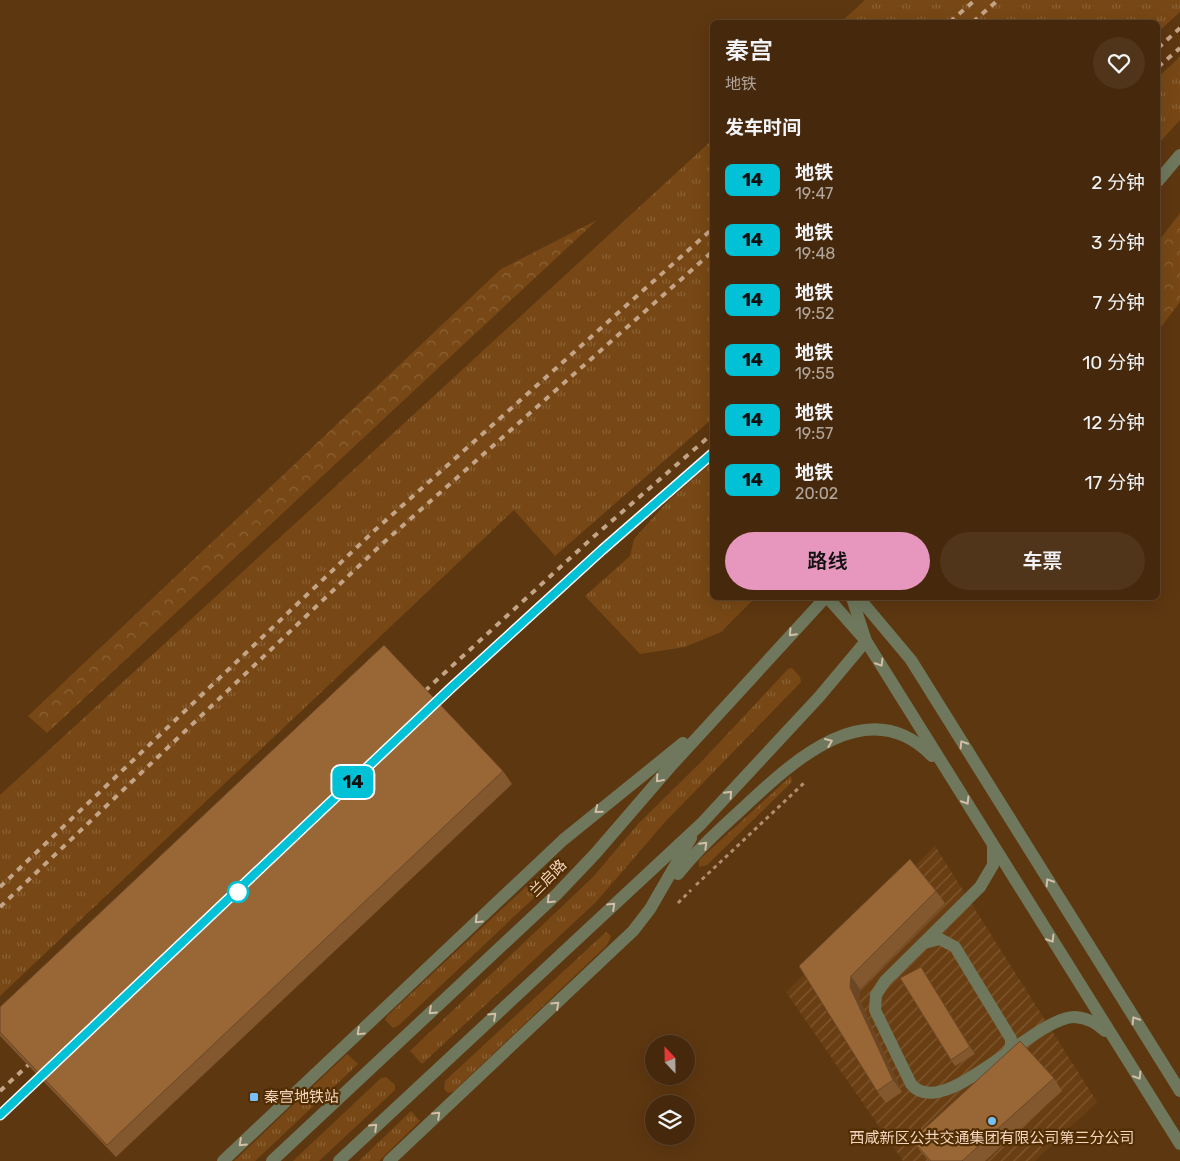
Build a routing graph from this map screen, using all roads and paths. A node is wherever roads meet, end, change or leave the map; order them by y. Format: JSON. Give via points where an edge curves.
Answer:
{"nodes":[{"id":1,"x":1180,"y":155,"type":"edge"},
{"id":2,"x":1160,"y":179,"type":"edge"},
{"id":3,"x":824,"y":600,"type":"edge"},
{"id":4,"x":828,"y":600,"type":"edge"},
{"id":5,"x":853,"y":600,"type":"edge"},
{"id":6,"x":861,"y":600,"type":"edge"},
{"id":7,"x":866,"y":642,"type":"junction"},
{"id":8,"x":730,"y":702,"type":"junction"},
{"id":9,"x":952,"y":778,"type":"junction"},
{"id":10,"x":701,"y":824,"type":"junction"},
{"id":11,"x":988,"y":836,"type":"junction"},
{"id":12,"x":650,"y":909,"type":"junction"},
{"id":13,"x":922,"y":945,"type":"junction"},
{"id":14,"x":1117,"y":1044,"type":"junction"},
{"id":15,"x":1005,"y":1055,"type":"junction"},
{"id":16,"x":1180,"y":1090,"type":"edge"},
{"id":17,"x":1180,"y":1144,"type":"edge"},
{"id":18,"x":223,"y":1161,"type":"edge"},
{"id":19,"x":272,"y":1161,"type":"edge"},
{"id":20,"x":339,"y":1161,"type":"edge"},
{"id":21,"x":389,"y":1161,"type":"edge"}],
"edges":[{"from":1,"to":2,"type":"street"},
{"from":3,"to":8,"type":"street","name":"兰启路","one_way":true},
{"from":4,"to":7,"type":"street"},
{"from":5,"to":7,"type":"street"},
{"from":16,"to":6,"type":"street","one_way":true,"via":[[910,660]]},
{"from":7,"to":9,"type":"street","one_way":true},
{"from":10,"to":7,"type":"street","one_way":true,"via":[[820,697]]},
{"from":8,"to":18,"type":"street","one_way":true,"via":[[563,840]]},
{"from":8,"to":19,"type":"street","name":"兰启路","one_way":true,"via":[[556,895]]},
{"from":9,"to":11,"type":"street","one_way":true},
{"from":12,"to":9,"type":"street","one_way":true,"via":[[690,859],[780,773],[815,748],[834,739],[878,729],[894,731],[922,746]]},
{"from":10,"to":12,"type":"street"},
{"from":20,"to":10,"type":"street","one_way":true},
{"from":11,"to":13,"type":"street","via":[[994,858],[986,879]]},
{"from":11,"to":14,"type":"street","one_way":true},
{"from":21,"to":12,"type":"street","one_way":true,"via":[[617,948]]},
{"from":13,"to":15,"type":"street","via":[[931,939],[940,939],[955,947],[1012,1039]]},
{"from":13,"to":15,"type":"street","via":[[878,989],[875,1000],[875,1010],[911,1084],[920,1092],[939,1093],[984,1070]]},
{"from":14,"to":15,"type":"street","via":[[1096,1023],[1074,1017],[1055,1022]]},
{"from":14,"to":17,"type":"street","one_way":true}]}
